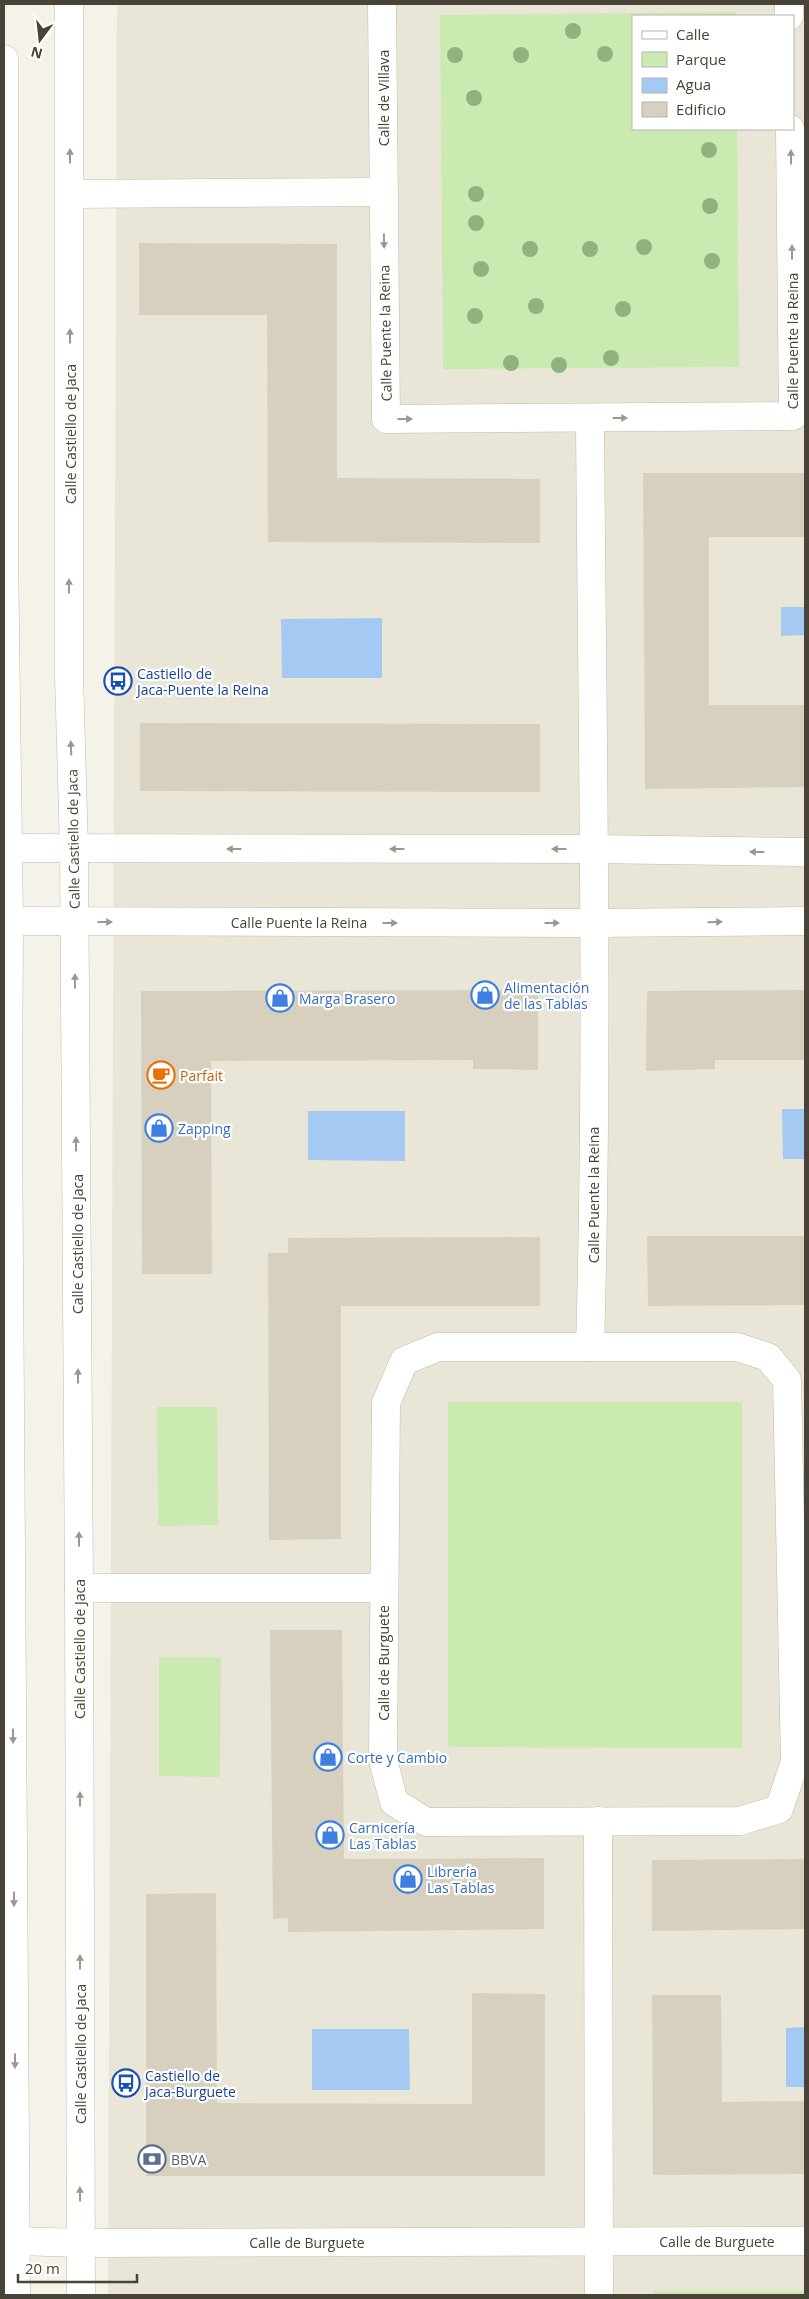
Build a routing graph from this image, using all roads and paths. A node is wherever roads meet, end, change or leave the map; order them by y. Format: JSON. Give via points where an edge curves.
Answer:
{"nodes":[{"id":1,"x":69,"y":4,"type":"edge"},
{"id":2,"x":382,"y":4,"type":"edge"},
{"id":3,"x":4,"y":59,"type":"edge"},
{"id":4,"x":790,"y":130,"type":"edge"},
{"id":5,"x":798,"y":185,"type":"edge"},
{"id":6,"x":384,"y":192,"type":"junction"},
{"id":7,"x":70,"y":194,"type":"junction"},
{"id":8,"x":590,"y":418,"type":"junction"},
{"id":9,"x":6,"y":848,"type":"edge"},
{"id":10,"x":74,"y":849,"type":"junction"},
{"id":11,"x":592,"y":849,"type":"junction"},
{"id":12,"x":805,"y":852,"type":"edge"},
{"id":13,"x":6,"y":921,"type":"edge"},
{"id":14,"x":805,"y":921,"type":"edge"},
{"id":15,"x":75,"y":922,"type":"junction"},
{"id":16,"x":595,"y":923,"type":"junction"},
{"id":17,"x":590,"y":1347,"type":"junction"},
{"id":18,"x":79,"y":1588,"type":"junction"},
{"id":19,"x":384,"y":1588,"type":"junction"},
{"id":20,"x":798,"y":1588,"type":"edge"},
{"id":21,"x":598,"y":1821,"type":"junction"},
{"id":22,"x":16,"y":2241,"type":"junction"},
{"id":23,"x":805,"y":2241,"type":"edge"},
{"id":24,"x":599,"y":2242,"type":"junction"},
{"id":25,"x":80,"y":2243,"type":"junction"},
{"id":26,"x":16,"y":2295,"type":"edge"},
{"id":27,"x":81,"y":2295,"type":"edge"},
{"id":28,"x":599,"y":2295,"type":"edge"}],
"edges":[{"from":7,"to":1,"type":"street","name":"Calle Castiello de Jaca","one_way":true},
{"from":2,"to":6,"type":"street","name":"Calle de Villava"},
{"from":3,"to":9,"type":"street"},
{"from":5,"to":4,"type":"street","one_way":true},
{"from":8,"to":5,"type":"street","name":"Calle Puente la Reina","one_way":true,"via":[[793,416]]},
{"from":6,"to":7,"type":"street"},
{"from":6,"to":8,"type":"street","name":"Calle Puente la Reina","one_way":true,"via":[[386,419]]},
{"from":10,"to":7,"type":"street","name":"Calle Castiello de Jaca","one_way":true,"via":[[69,676]]},
{"from":8,"to":11,"type":"street","name":"Calle Puente la Reina"},
{"from":9,"to":10,"type":"street"},
{"from":9,"to":13,"type":"street"},
{"from":11,"to":10,"type":"street","one_way":true},
{"from":10,"to":15,"type":"street","name":"Calle Castiello de Jaca"},
{"from":12,"to":11,"type":"street","one_way":true},
{"from":11,"to":16,"type":"street","name":"Calle Puente la Reina"},
{"from":13,"to":15,"type":"street","name":"Calle Puente la Reina"},
{"from":13,"to":22,"type":"street","one_way":true},
{"from":16,"to":14,"type":"street","name":"Calle Puente la Reina","one_way":true},
{"from":15,"to":16,"type":"street","name":"Calle Puente la Reina","one_way":true},
{"from":18,"to":15,"type":"street","name":"Calle Castiello de Jaca","one_way":true},
{"from":16,"to":17,"type":"street","name":"Calle Puente la Reina"},
{"from":17,"to":19,"type":"street","via":[[438,1346],[404,1361],[386,1403]]},
{"from":17,"to":20,"type":"street","via":[[737,1347],[768,1357],[787,1380]]},
{"from":18,"to":19,"type":"street","name":"Calle de Burguete"},
{"from":25,"to":18,"type":"street","name":"Calle Castiello de Jaca","one_way":true},
{"from":19,"to":21,"type":"street","name":"Calle de Burguete","via":[[383,1760],[394,1802],[426,1822]]},
{"from":20,"to":21,"type":"street","name":"Calle de Burguete","via":[[795,1762],[779,1809],[740,1821]]},
{"from":21,"to":24,"type":"street"},
{"from":22,"to":25,"type":"street","name":"Calle de Burguete"},
{"from":22,"to":26,"type":"street"},
{"from":23,"to":24,"type":"street","name":"Calle de Burguete"},
{"from":24,"to":25,"type":"street","name":"Calle de Burguete"},
{"from":24,"to":28,"type":"street"},
{"from":25,"to":27,"type":"street","name":"Calle Castiello de Jaca"}]}
